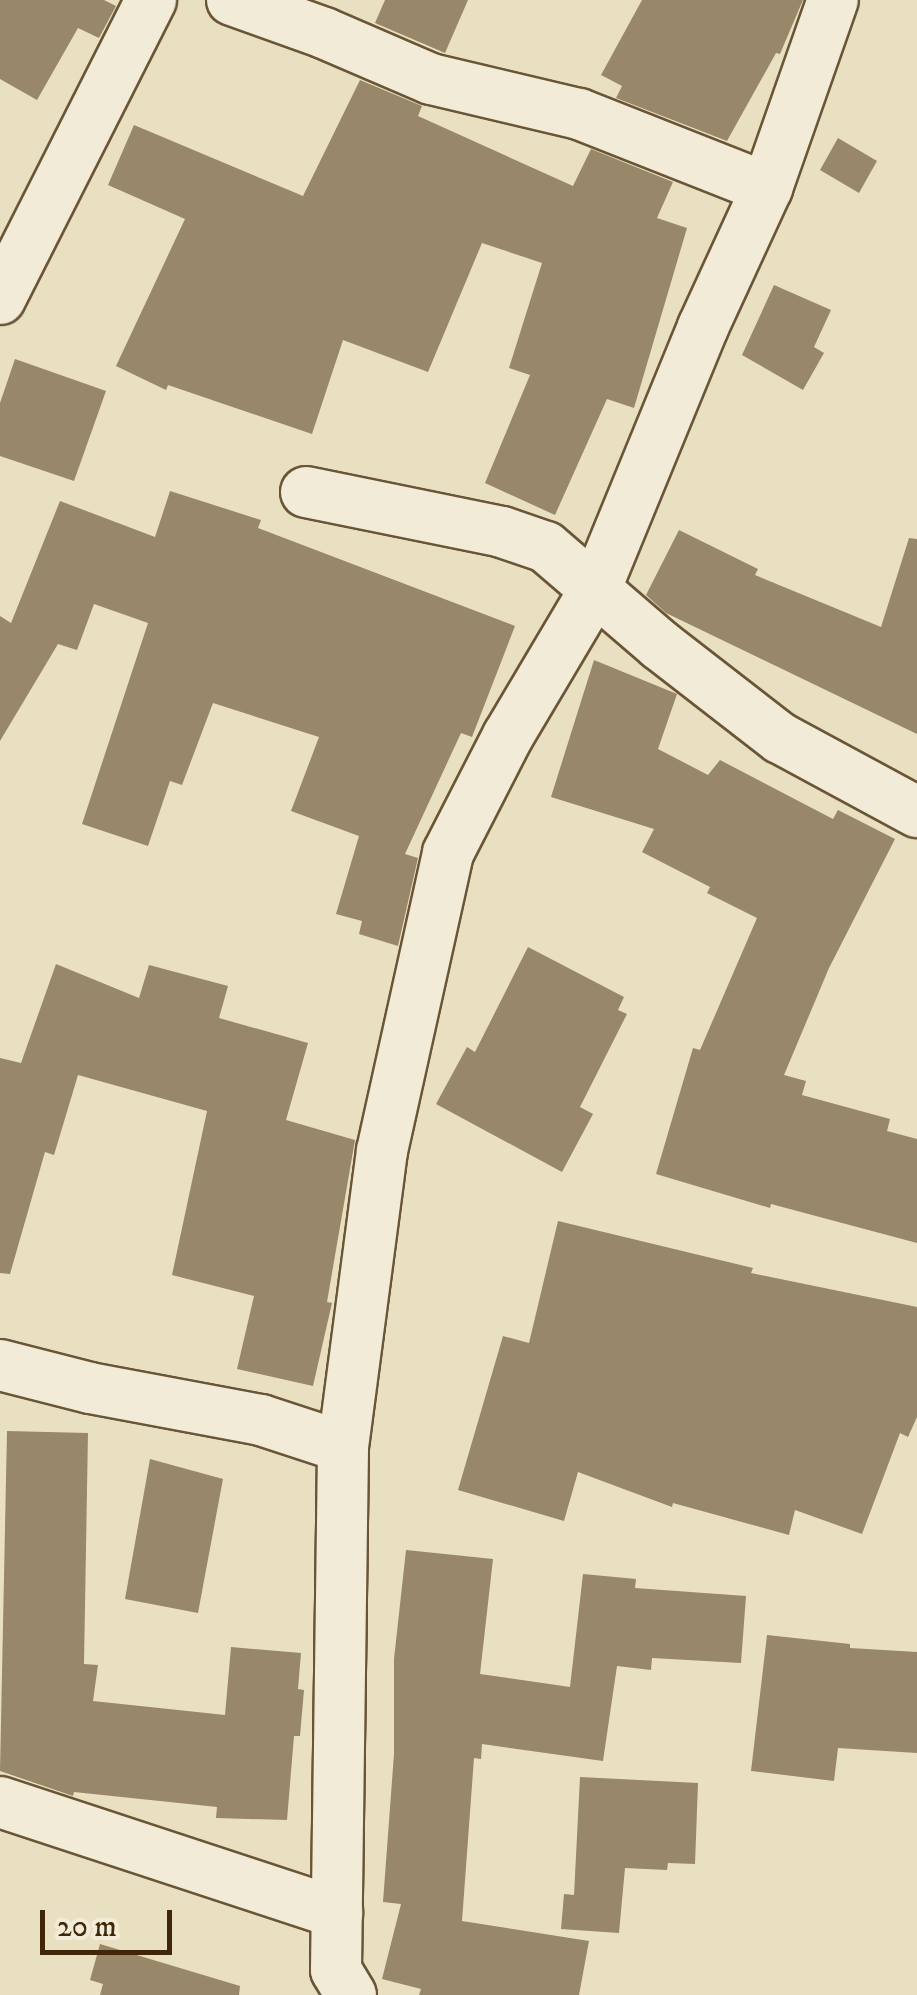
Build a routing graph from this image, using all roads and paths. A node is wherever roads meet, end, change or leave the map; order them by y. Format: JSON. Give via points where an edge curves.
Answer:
{"nodes":[{"id":1,"x":151,"y":0,"type":"edge"},
{"id":2,"x":232,"y":0,"type":"edge"},
{"id":3,"x":833,"y":0,"type":"edge"},
{"id":4,"x":767,"y":188,"type":"junction"},
{"id":5,"x":0,"y":298,"type":"edge"},
{"id":6,"x":306,"y":492,"type":"dead end"},
{"id":7,"x":596,"y":588,"type":"junction"},
{"id":8,"x":917,"y":812,"type":"edge"},
{"id":9,"x":0,"y":1366,"type":"edge"},
{"id":10,"x":343,"y":1448,"type":"junction"},
{"id":11,"x":0,"y":1802,"type":"edge"},
{"id":12,"x":337,"y":1912,"type":"junction"},
{"id":13,"x":351,"y":1995,"type":"edge"}],
"edges":[{"from":1,"to":5,"type":"street"},
{"from":2,"to":4,"type":"street","via":[[431,79],[578,114]]},
{"from":3,"to":4,"type":"street"},
{"from":4,"to":7,"type":"street"},
{"from":6,"to":7,"type":"street","via":[[502,532],[546,547]]},
{"from":7,"to":8,"type":"street","via":[[780,738]]},
{"from":7,"to":10,"type":"street","via":[[448,853],[382,1151]]},
{"from":9,"to":10,"type":"street","via":[[261,1420]]},
{"from":10,"to":12,"type":"street"},
{"from":11,"to":12,"type":"street"},
{"from":12,"to":13,"type":"street","via":[[336,1970]]}]}
